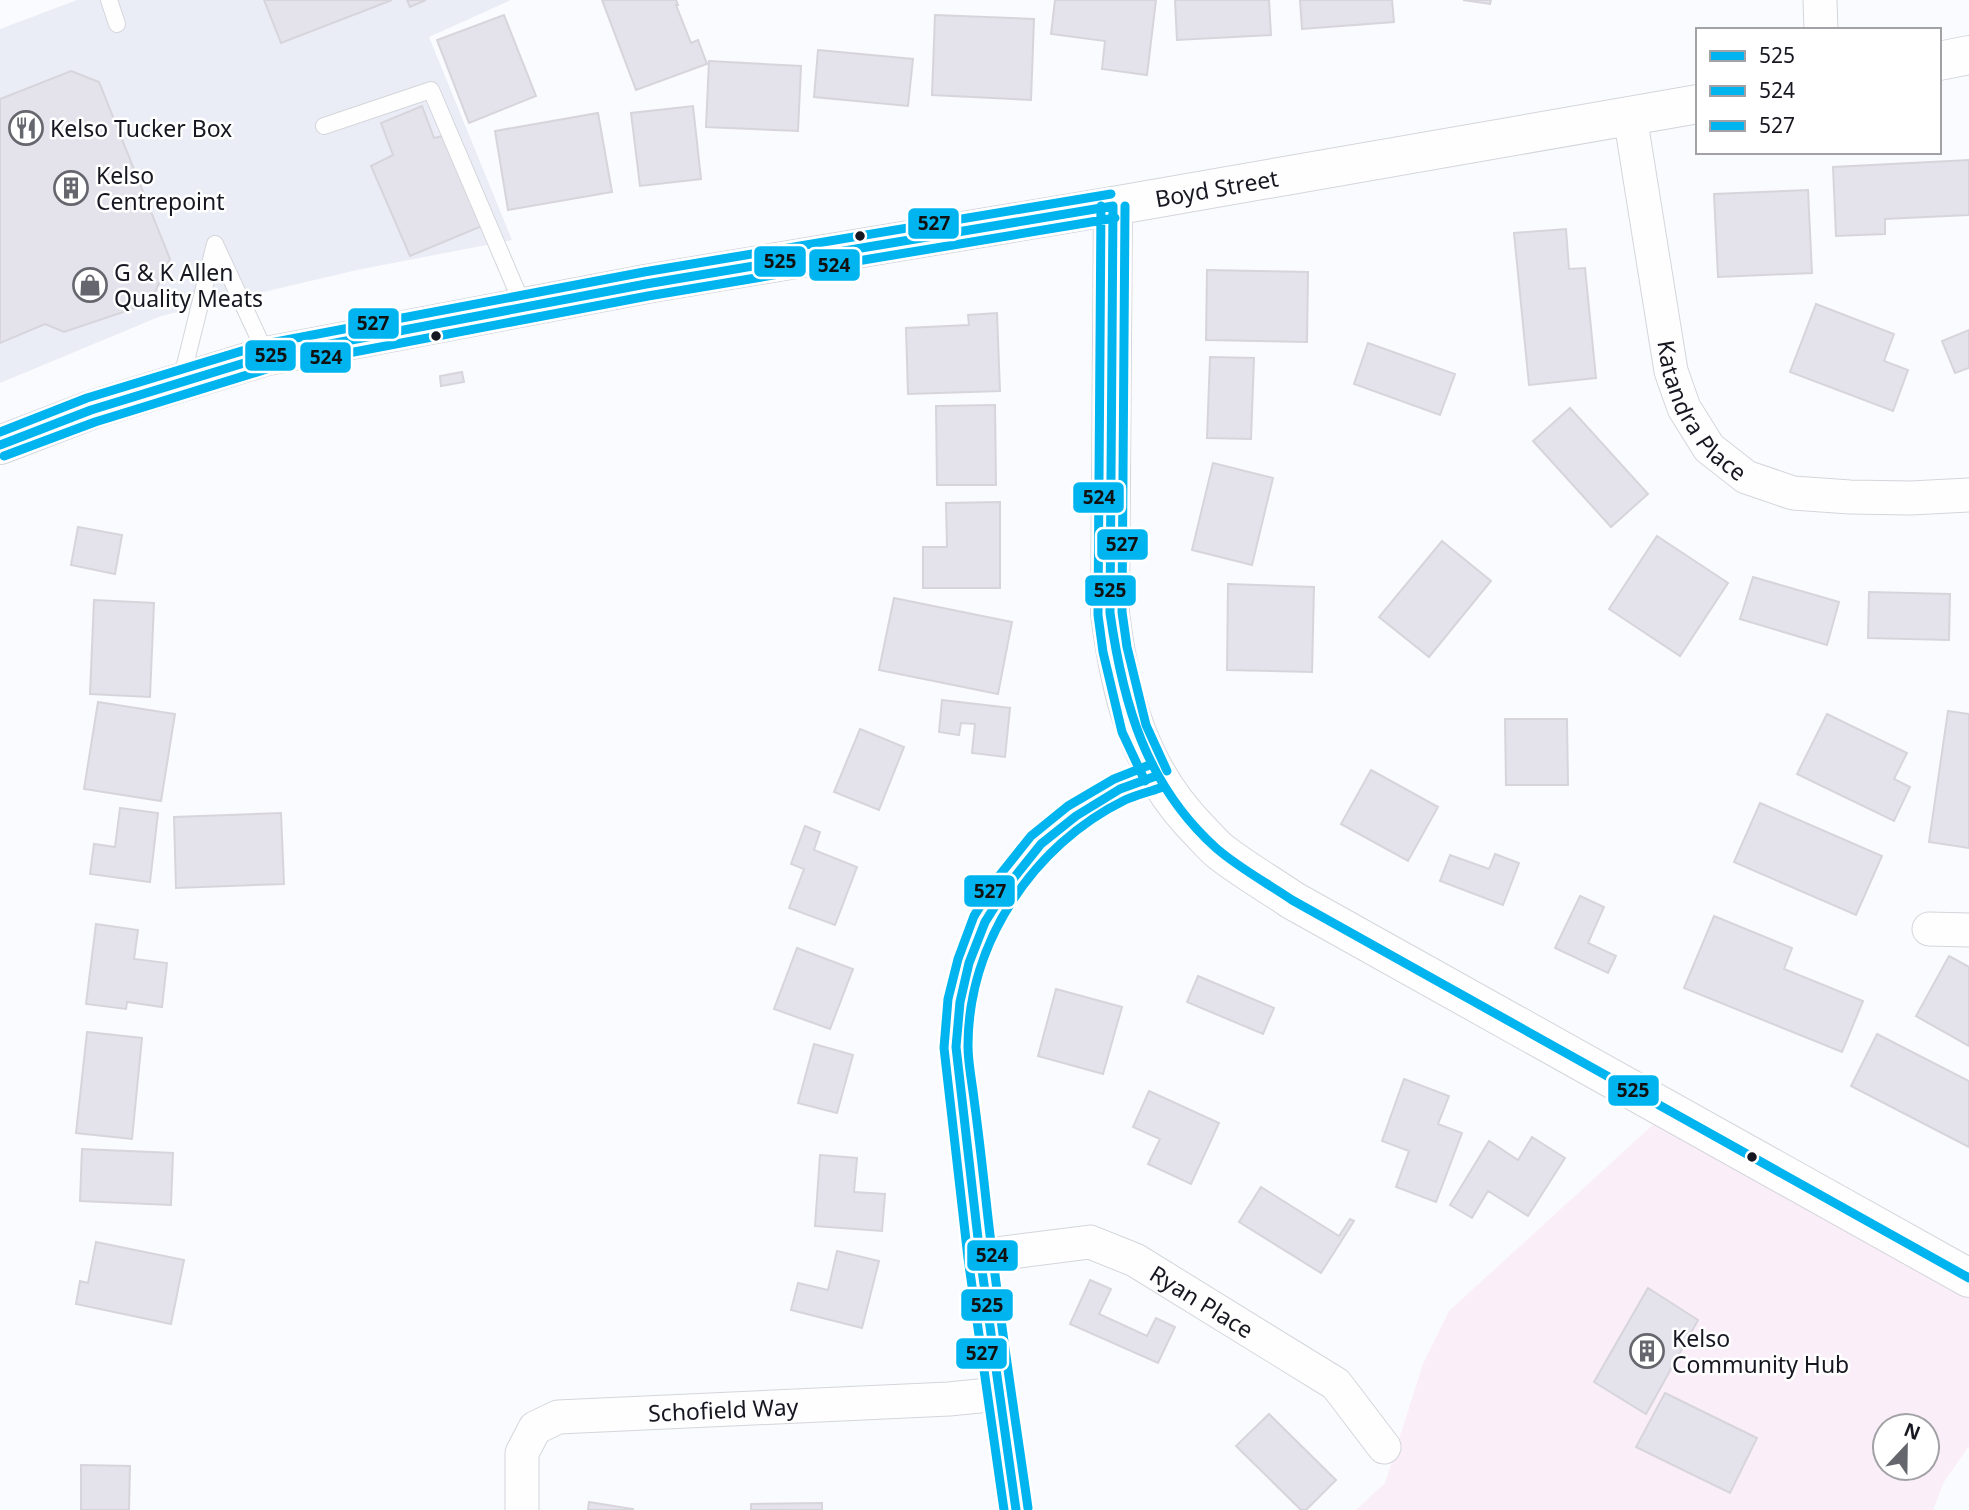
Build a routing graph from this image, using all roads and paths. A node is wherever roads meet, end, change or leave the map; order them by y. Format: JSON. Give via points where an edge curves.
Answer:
{"nodes":[{"id":1,"x":108,"y":0,"type":"edge"},
{"id":2,"x":1820,"y":0,"type":"edge"},
{"id":3,"x":117,"y":24,"type":"dead end"},
{"id":4,"x":1821,"y":28,"type":"edge"},
{"id":5,"x":1969,"y":55,"type":"edge"},
{"id":6,"x":1941,"y":61,"type":"edge"},
{"id":7,"x":1696,"y":104,"type":"edge"},
{"id":8,"x":1630,"y":116,"type":"junction"},
{"id":9,"x":324,"y":126,"type":"dead end"},
{"id":10,"x":1112,"y":206,"type":"junction"},
{"id":11,"x":524,"y":308,"type":"junction"},
{"id":12,"x":267,"y":356,"type":"junction"},
{"id":13,"x":181,"y":382,"type":"junction"},
{"id":14,"x":0,"y":445,"type":"edge"},
{"id":15,"x":1969,"y":495,"type":"edge"},
{"id":16,"x":1156,"y":776,"type":"junction"},
{"id":17,"x":1929,"y":929,"type":"dead end"},
{"id":18,"x":1969,"y":930,"type":"edge"},
{"id":19,"x":980,"y":1256,"type":"junction"},
{"id":20,"x":1969,"y":1278,"type":"edge"},
{"id":21,"x":999,"y":1394,"type":"junction"},
{"id":22,"x":1384,"y":1447,"type":"dead end"},
{"id":23,"x":522,"y":1510,"type":"edge"},
{"id":24,"x":1016,"y":1510,"type":"edge"}],
"edges":[{"from":1,"to":3,"type":"lane"},
{"from":2,"to":4,"type":"street"},
{"from":5,"to":6,"type":"main road"},
{"from":7,"to":8,"type":"main road","name":"Boyd Street"},
{"from":8,"to":10,"type":"main road","name":"Boyd Street"},
{"from":8,"to":15,"type":"street","name":"Katandra Place","via":[[1671,371],[1684,408],[1709,448],[1746,477],[1793,493],[1886,498]]},
{"from":9,"to":11,"type":"lane","via":[[431,90]]},
{"from":10,"to":11,"type":"main road","name":"Boyd Street"},
{"from":10,"to":16,"type":"main road","via":[[1110,613],[1134,729]]},
{"from":11,"to":12,"type":"main road","name":"Boyd Street"},
{"from":12,"to":13,"type":"main road","name":"Boyd Street"},
{"from":12,"to":13,"type":"lane","via":[[215,244]]},
{"from":13,"to":14,"type":"main road","name":"Boyd Street"},
{"from":16,"to":19,"type":"street","via":[[1120,789],[1041,844],[985,922],[960,1002],[956,1047]]},
{"from":16,"to":20,"type":"main road","via":[[1182,813],[1220,852],[1292,900]]},
{"from":17,"to":18,"type":"street"},
{"from":19,"to":21,"type":"street"},
{"from":19,"to":22,"type":"street","name":"Ryan Place","via":[[1090,1242],[1135,1260],[1336,1384]]},
{"from":21,"to":23,"type":"street","name":"Schofield Way","via":[[558,1417],[535,1428],[522,1454]]},
{"from":21,"to":24,"type":"street"}]}
